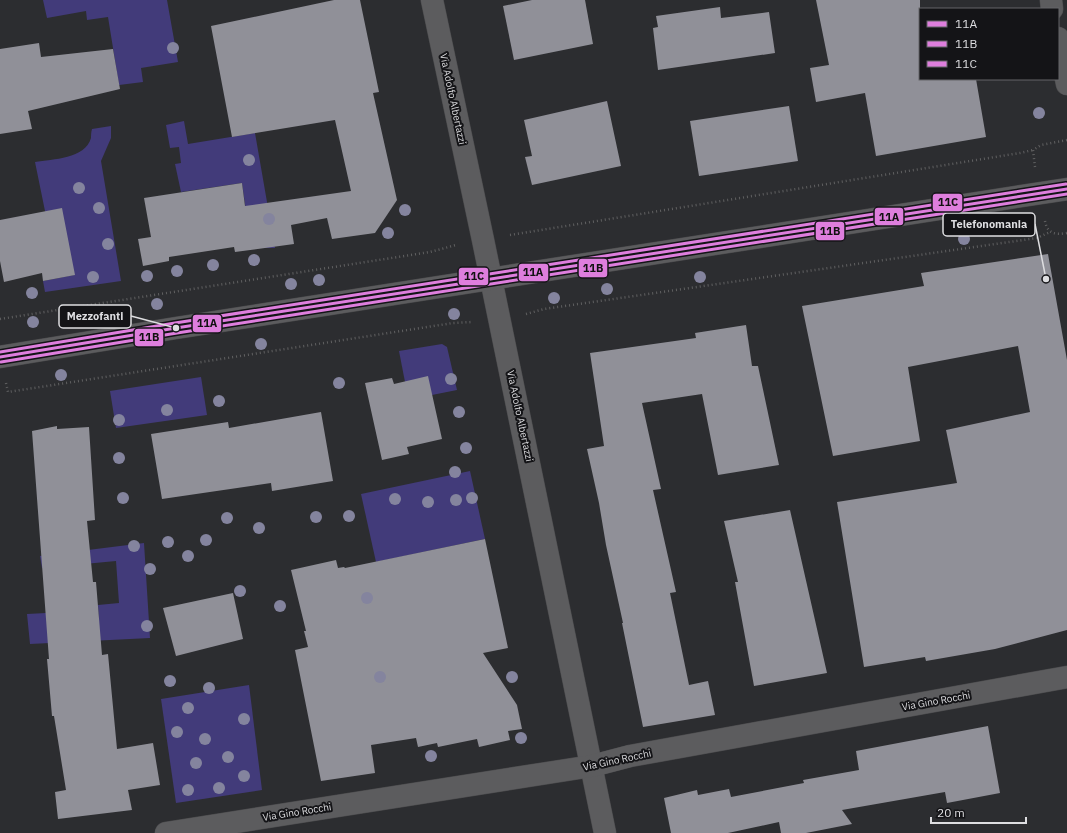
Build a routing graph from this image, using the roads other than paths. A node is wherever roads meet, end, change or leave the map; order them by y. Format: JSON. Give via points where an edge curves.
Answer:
{"nodes":[{"id":1,"x":432,"y":0,"type":"edge"},
{"id":2,"x":1059,"y":43,"type":"edge"},
{"id":3,"x":1067,"y":84,"type":"edge"},
{"id":4,"x":1067,"y":189,"type":"edge"},
{"id":5,"x":491,"y":279,"type":"junction"},
{"id":6,"x":0,"y":357,"type":"edge"},
{"id":7,"x":1067,"y":677,"type":"edge"},
{"id":8,"x":592,"y":766,"type":"junction"},
{"id":9,"x":166,"y":833,"type":"edge"},
{"id":10,"x":605,"y":833,"type":"edge"}],
"edges":[{"from":1,"to":5,"type":"street","name":"Via Adolfo Albertazzi"},
{"from":2,"to":3,"type":"street"},
{"from":4,"to":5,"type":"street"},
{"from":5,"to":6,"type":"street"},
{"from":5,"to":8,"type":"street","name":"Via Adolfo Albertazzi"},
{"from":7,"to":8,"type":"street","name":"Via Gino Rocchi","via":[[638,755]]},
{"from":8,"to":9,"type":"street","name":"Via Gino Rocchi"},
{"from":8,"to":10,"type":"street","name":"Via Adolfo Albertazzi"}]}
